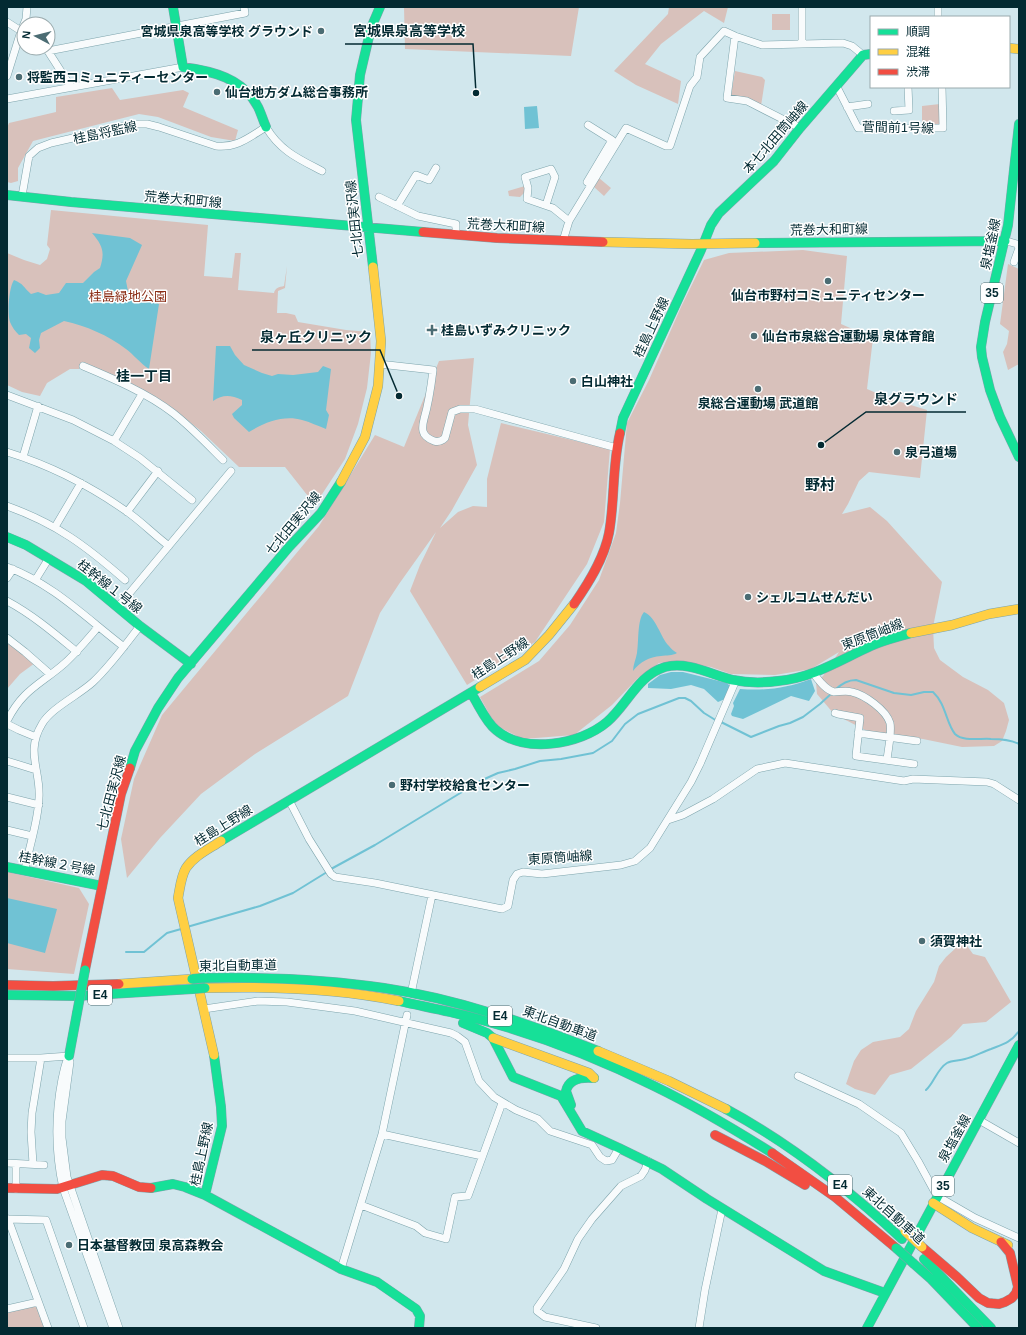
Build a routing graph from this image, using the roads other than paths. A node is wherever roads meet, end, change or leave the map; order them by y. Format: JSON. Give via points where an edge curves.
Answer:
{"nodes":[{"id":1,"x":173,"y":7,"type":"edge"},
{"id":2,"x":244,"y":7,"type":"edge"},
{"id":3,"x":380,"y":7,"type":"edge"},
{"id":4,"x":802,"y":7,"type":"edge"},
{"id":5,"x":7,"y":22,"type":"edge"},
{"id":6,"x":177,"y":26,"type":"junction"},
{"id":7,"x":16,"y":27,"type":"edge"},
{"id":8,"x":736,"y":36,"type":"junction"},
{"id":9,"x":802,"y":44,"type":"junction"},
{"id":10,"x":16,"y":46,"type":"edge"},
{"id":11,"x":56,"y":48,"type":"edge"},
{"id":12,"x":867,"y":54,"type":"edge"},
{"id":13,"x":51,"y":56,"type":"edge"},
{"id":14,"x":183,"y":67,"type":"junction"},
{"id":15,"x":7,"y":76,"type":"edge"},
{"id":16,"x":71,"y":87,"type":"junction"},
{"id":17,"x":837,"y":87,"type":"junction"},
{"id":18,"x":908,"y":88,"type":"edge"},
{"id":19,"x":942,"y":88,"type":"edge"},
{"id":20,"x":7,"y":99,"type":"edge"},
{"id":21,"x":868,"y":104,"type":"dead end"},
{"id":22,"x":847,"y":107,"type":"junction"},
{"id":23,"x":894,"y":111,"type":"dead end"},
{"id":24,"x":588,"y":124,"type":"dead end"},
{"id":25,"x":1019,"y":124,"type":"edge"},
{"id":26,"x":266,"y":127,"type":"junction"},
{"id":27,"x":800,"y":128,"type":"junction"},
{"id":28,"x":436,"y":168,"type":"dead end"},
{"id":29,"x":1017,"y":169,"type":"edge"},
{"id":30,"x":322,"y":171,"type":"dead end"},
{"id":31,"x":591,"y":185,"type":"junction"},
{"id":32,"x":7,"y":195,"type":"edge"},
{"id":33,"x":22,"y":196,"type":"junction"},
{"id":34,"x":379,"y":197,"type":"dead end"},
{"id":35,"x":546,"y":205,"type":"junction"},
{"id":36,"x":397,"y":206,"type":"junction"},
{"id":37,"x":568,"y":221,"type":"junction"},
{"id":38,"x":369,"y":228,"type":"junction"},
{"id":39,"x":456,"y":235,"type":"junction"},
{"id":40,"x":563,"y":241,"type":"junction"},
{"id":41,"x":1005,"y":241,"type":"junction"},
{"id":42,"x":703,"y":243,"type":"junction"},
{"id":43,"x":1014,"y":262,"type":"dead end"},
{"id":44,"x":379,"y":364,"type":"junction"},
{"id":45,"x":83,"y":366,"type":"dead end"},
{"id":46,"x":142,"y":394,"type":"junction"},
{"id":47,"x":7,"y":395,"type":"edge"},
{"id":48,"x":38,"y":406,"type":"junction"},
{"id":49,"x":114,"y":441,"type":"junction"},
{"id":50,"x":617,"y":448,"type":"junction"},
{"id":51,"x":7,"y":452,"type":"edge"},
{"id":52,"x":23,"y":457,"type":"junction"},
{"id":53,"x":1019,"y":457,"type":"edge"},
{"id":54,"x":223,"y":460,"type":"dead end"},
{"id":55,"x":158,"y":471,"type":"junction"},
{"id":56,"x":231,"y":471,"type":"dead end"},
{"id":57,"x":81,"y":483,"type":"junction"},
{"id":58,"x":192,"y":500,"type":"dead end"},
{"id":59,"x":7,"y":506,"type":"edge"},
{"id":60,"x":127,"y":512,"type":"junction"},
{"id":61,"x":55,"y":527,"type":"junction"},
{"id":62,"x":7,"y":537,"type":"edge"},
{"id":63,"x":168,"y":546,"type":"junction"},
{"id":64,"x":49,"y":558,"type":"junction"},
{"id":65,"x":10,"y":568,"type":"edge"},
{"id":66,"x":7,"y":578,"type":"edge"},
{"id":67,"x":36,"y":579,"type":"junction"},
{"id":68,"x":125,"y":580,"type":"dead end"},
{"id":69,"x":7,"y":601,"type":"edge"},
{"id":70,"x":118,"y":607,"type":"junction"},
{"id":71,"x":1019,"y":609,"type":"edge"},
{"id":72,"x":140,"y":626,"type":"junction"},
{"id":73,"x":98,"y":627,"type":"junction"},
{"id":74,"x":7,"y":638,"type":"edge"},
{"id":75,"x":124,"y":647,"type":"junction"},
{"id":76,"x":76,"y":652,"type":"junction"},
{"id":77,"x":191,"y":664,"type":"junction"},
{"id":78,"x":813,"y":673,"type":"junction"},
{"id":79,"x":50,"y":674,"type":"junction"},
{"id":80,"x":736,"y":680,"type":"junction"},
{"id":81,"x":471,"y":692,"type":"junction"},
{"id":82,"x":836,"y":712,"type":"dead end"},
{"id":83,"x":7,"y":722,"type":"edge"},
{"id":84,"x":858,"y":733,"type":"junction"},
{"id":85,"x":889,"y":737,"type":"junction"},
{"id":86,"x":36,"y":738,"type":"junction"},
{"id":87,"x":917,"y":741,"type":"dead end"},
{"id":88,"x":887,"y":760,"type":"junction"},
{"id":89,"x":7,"y":761,"type":"edge"},
{"id":90,"x":914,"y":764,"type":"dead end"},
{"id":91,"x":36,"y":770,"type":"junction"},
{"id":92,"x":7,"y":797,"type":"edge"},
{"id":93,"x":288,"y":800,"type":"junction"},
{"id":94,"x":1019,"y":800,"type":"edge"},
{"id":95,"x":39,"y":805,"type":"junction"},
{"id":96,"x":668,"y":820,"type":"junction"},
{"id":97,"x":7,"y":830,"type":"edge"},
{"id":98,"x":32,"y":836,"type":"junction"},
{"id":99,"x":7,"y":867,"type":"edge"},
{"id":100,"x":25,"y":870,"type":"junction"},
{"id":101,"x":102,"y":886,"type":"junction"},
{"id":102,"x":432,"y":895,"type":"junction"},
{"id":103,"x":7,"y":985,"type":"edge"},
{"id":104,"x":412,"y":989,"type":"dead end"},
{"id":105,"x":7,"y":995,"type":"edge"},
{"id":106,"x":383,"y":998,"type":"junction"},
{"id":107,"x":204,"y":1009,"type":"junction"},
{"id":108,"x":407,"y":1015,"type":"dead end"},
{"id":109,"x":406,"y":1023,"type":"junction"},
{"id":110,"x":493,"y":1038,"type":"junction"},
{"id":111,"x":1019,"y":1045,"type":"edge"},
{"id":112,"x":69,"y":1056,"type":"junction"},
{"id":113,"x":7,"y":1058,"type":"edge"},
{"id":114,"x":41,"y":1058,"type":"junction"},
{"id":115,"x":798,"y":1076,"type":"dead end"},
{"id":116,"x":502,"y":1103,"type":"junction"},
{"id":117,"x":979,"y":1120,"type":"junction"},
{"id":118,"x":382,"y":1134,"type":"junction"},
{"id":119,"x":715,"y":1135,"type":"dead end"},
{"id":120,"x":593,"y":1136,"type":"junction"},
{"id":121,"x":1019,"y":1143,"type":"edge"},
{"id":122,"x":619,"y":1148,"type":"junction"},
{"id":123,"x":482,"y":1156,"type":"junction"},
{"id":124,"x":648,"y":1161,"type":"junction"},
{"id":125,"x":7,"y":1164,"type":"edge"},
{"id":126,"x":16,"y":1164,"type":"junction"},
{"id":127,"x":33,"y":1164,"type":"junction"},
{"id":128,"x":44,"y":1165,"type":"dead end"},
{"id":129,"x":66,"y":1187,"type":"junction"},
{"id":130,"x":11,"y":1188,"type":"edge"},
{"id":131,"x":206,"y":1195,"type":"junction"},
{"id":132,"x":935,"y":1200,"type":"junction"},
{"id":133,"x":361,"y":1205,"type":"junction"},
{"id":134,"x":722,"y":1209,"type":"junction"},
{"id":135,"x":8,"y":1219,"type":"edge"},
{"id":136,"x":874,"y":1229,"type":"junction"},
{"id":137,"x":1019,"y":1238,"type":"edge"},
{"id":138,"x":1001,"y":1242,"type":"junction"},
{"id":139,"x":921,"y":1250,"type":"junction"},
{"id":140,"x":341,"y":1269,"type":"junction"},
{"id":141,"x":1019,"y":1269,"type":"edge"},
{"id":142,"x":1018,"y":1287,"type":"edge"},
{"id":143,"x":885,"y":1293,"type":"junction"},
{"id":144,"x":38,"y":1302,"type":"junction"},
{"id":145,"x":7,"y":1309,"type":"edge"},
{"id":146,"x":48,"y":1328,"type":"edge"},
{"id":147,"x":84,"y":1328,"type":"edge"},
{"id":148,"x":113,"y":1328,"type":"edge"},
{"id":149,"x":119,"y":1328,"type":"edge"},
{"id":150,"x":419,"y":1328,"type":"edge"},
{"id":151,"x":596,"y":1328,"type":"edge"},
{"id":152,"x":699,"y":1328,"type":"edge"},
{"id":153,"x":867,"y":1328,"type":"edge"},
{"id":154,"x":978,"y":1328,"type":"edge"},
{"id":155,"x":991,"y":1328,"type":"edge"}],
"edges":[{"from":1,"to":6,"type":"main road"},
{"from":2,"to":6,"type":"street","via":[[245,13]]},
{"from":3,"to":38,"type":"main road","name":"七北田実沢線","via":[[371,28],[360,75],[356,120]]},
{"from":4,"to":9,"type":"street"},
{"from":5,"to":7,"type":"street"},
{"from":6,"to":11,"type":"street"},
{"from":6,"to":14,"type":"main road"},
{"from":8,"to":9,"type":"street","via":[[762,45]]},
{"from":8,"to":27,"type":"street","via":[[727,98],[746,101]]},
{"from":8,"to":31,"type":"street","via":[[724,31],[700,57],[697,77],[690,86],[670,146],[626,128]]},
{"from":9,"to":12,"type":"street","via":[[843,43]]},
{"from":10,"to":15,"type":"street"},
{"from":12,"to":17,"type":"main road","name":"本七北田筒岫線"},
{"from":13,"to":16,"type":"street"},
{"from":14,"to":16,"type":"street"},
{"from":14,"to":26,"type":"main road","via":[[223,75],[238,83],[250,95]]},
{"from":16,"to":20,"type":"street"},
{"from":17,"to":22,"type":"street","name":"菅間前1号線"},
{"from":17,"to":27,"type":"main road","name":"本七北田筒岫線"},
{"from":18,"to":23,"type":"street","via":[[909,110]]},
{"from":19,"to":22,"type":"street","name":"菅間前1号線","via":[[943,128],[858,128]]},
{"from":21,"to":22,"type":"street"},
{"from":24,"to":31,"type":"street","via":[[612,140],[586,182]]},
{"from":25,"to":29,"type":"main road","name":"泉塩釜線","number":"35"},
{"from":26,"to":30,"type":"street","via":[[282,148]]},
{"from":26,"to":33,"type":"street","name":"桂島将監線","via":[[234,146],[226,147],[147,124],[134,124],[51,143],[38,148],[29,156]]},
{"from":27,"to":42,"type":"main road","name":"本七北田筒岫線","via":[[774,161],[719,213]]},
{"from":28,"to":36,"type":"street","via":[[428,180],[416,175]]},
{"from":29,"to":41,"type":"main road","name":"泉塩釜線","number":"35"},
{"from":31,"to":37,"type":"street"},
{"from":32,"to":33,"type":"main road","name":"荒巻大和町線"},
{"from":33,"to":38,"type":"main road","name":"荒巻大和町線"},
{"from":34,"to":36,"type":"street"},
{"from":35,"to":35,"type":"street","via":[[526,199],[526,177],[551,169],[555,177]]},
{"from":35,"to":37,"type":"street"},
{"from":36,"to":39,"type":"street","via":[[418,216],[456,224]]},
{"from":37,"to":40,"type":"street"},
{"from":38,"to":39,"type":"main road","name":"荒巻大和町線"},
{"from":38,"to":44,"type":"main road","name":"七北田実沢線","via":[[381,341]]},
{"from":39,"to":40,"type":"main road","name":"荒巻大和町線"},
{"from":40,"to":42,"type":"main road","name":"荒巻大和町線"},
{"from":41,"to":42,"type":"main road","name":"荒巻大和町線"},
{"from":41,"to":43,"type":"street","via":[[1017,244],[1019,248]]},
{"from":41,"to":53,"type":"main road","name":"泉塩釜線","number":"35","via":[[982,335],[982,352],[990,390]]},
{"from":42,"to":50,"type":"main road","name":"桂島上野線","via":[[623,418]]},
{"from":44,"to":50,"type":"street","via":[[433,370],[430,398],[422,426],[427,438],[436,442],[445,438],[452,412],[475,409]]},
{"from":44,"to":77,"type":"main road","name":"七北田実沢線","via":[[378,386],[365,437],[336,491],[321,513]]},
{"from":45,"to":46,"type":"street"},
{"from":46,"to":49,"type":"street"},
{"from":46,"to":54,"type":"street","via":[[173,414]]},
{"from":47,"to":48,"type":"street"},
{"from":48,"to":49,"type":"street"},
{"from":48,"to":52,"type":"street"},
{"from":49,"to":55,"type":"street"},
{"from":50,"to":81,"type":"main road","name":"桂島上野線","via":[[608,535],[598,564],[538,650]]},
{"from":51,"to":52,"type":"street"},
{"from":52,"to":57,"type":"street"},
{"from":55,"to":58,"type":"street"},
{"from":55,"to":60,"type":"street"},
{"from":56,"to":63,"type":"street"},
{"from":57,"to":60,"type":"street"},
{"from":57,"to":61,"type":"street"},
{"from":59,"to":61,"type":"street"},
{"from":60,"to":63,"type":"street"},
{"from":61,"to":68,"type":"street","via":[[94,553]]},
{"from":62,"to":64,"type":"main road","name":"桂幹線１号線"},
{"from":63,"to":70,"type":"street"},
{"from":64,"to":67,"type":"street"},
{"from":64,"to":70,"type":"main road","name":"桂幹線１号線","via":[[86,580]]},
{"from":65,"to":66,"type":"street"},
{"from":65,"to":67,"type":"street"},
{"from":67,"to":73,"type":"street"},
{"from":69,"to":76,"type":"street","via":[[41,622]]},
{"from":70,"to":72,"type":"main road","name":"桂幹線１号線"},
{"from":71,"to":78,"type":"main road","name":"東原筒岫線","via":[[901,635]]},
{"from":72,"to":75,"type":"street"},
{"from":72,"to":77,"type":"main road","name":"桂幹線１号線"},
{"from":73,"to":75,"type":"street"},
{"from":73,"to":76,"type":"street"},
{"from":74,"to":79,"type":"street"},
{"from":75,"to":86,"type":"street","via":[[93,682],[48,715]]},
{"from":76,"to":79,"type":"street"},
{"from":77,"to":101,"type":"main road","name":"七北田実沢線","via":[[158,708],[136,751],[122,794]]},
{"from":78,"to":80,"type":"main road","name":"東原筒岫線","via":[[773,682]]},
{"from":78,"to":85,"type":"street","via":[[832,691],[853,692],[874,703],[890,723]]},
{"from":79,"to":83,"type":"street","via":[[26,693]]},
{"from":80,"to":81,"type":"main road","name":"東原筒岫線","via":[[684,667],[661,669],[649,676],[617,712],[596,730],[574,739],[534,744],[515,741],[496,730]]},
{"from":80,"to":96,"type":"street","name":"東原筒岫線","via":[[700,764]]},
{"from":81,"to":93,"type":"main road","name":"桂島上野線"},
{"from":82,"to":84,"type":"street","via":[[860,718]]},
{"from":83,"to":86,"type":"street"},
{"from":84,"to":85,"type":"street"},
{"from":84,"to":88,"type":"street","via":[[856,756]]},
{"from":85,"to":87,"type":"street"},
{"from":85,"to":88,"type":"street"},
{"from":86,"to":91,"type":"street"},
{"from":88,"to":90,"type":"street"},
{"from":89,"to":91,"type":"street"},
{"from":91,"to":95,"type":"street"},
{"from":92,"to":95,"type":"street"},
{"from":93,"to":102,"type":"street","name":"東原筒岫線","via":[[309,839],[335,877]]},
{"from":93,"to":107,"type":"main road","name":"桂島上野線","via":[[199,855],[186,868],[178,898]]},
{"from":94,"to":96,"type":"street","via":[[987,782],[904,781],[785,763],[751,772],[713,799]]},
{"from":95,"to":98,"type":"street"},
{"from":96,"to":102,"type":"street","name":"東原筒岫線","via":[[650,848],[629,864],[542,874],[517,874],[513,880],[508,906],[502,909]]},
{"from":97,"to":98,"type":"street"},
{"from":98,"to":100,"type":"street"},
{"from":99,"to":100,"type":"main road","name":"桂幹線２号線"},
{"from":100,"to":101,"type":"main road","name":"桂幹線２号線"},
{"from":101,"to":112,"type":"main road","name":"七北田実沢線","bridge":true},
{"from":102,"to":104,"type":"street"},
{"from":103,"to":139,"type":"main road","name":"東北自動車道","number":"E4","bridge":true,"via":[[65,986],[203,978],[287,978],[349,983],[420,995],[490,1012],[566,1038],[697,1094],[774,1137],[827,1174]]},
{"from":105,"to":106,"type":"main road","name":"東北自動車道","number":"E4","bridge":true,"via":[[93,995],[205,988],[286,987]]},
{"from":106,"to":110,"type":"main road","via":[[466,1024]]},
{"from":106,"to":136,"type":"main road","name":"東北自動車道","number":"E4","via":[[491,1023],[559,1045],[640,1080],[697,1108],[767,1150],[827,1190]]},
{"from":107,"to":109,"type":"street","via":[[258,1001],[287,1002],[355,1011]]},
{"from":107,"to":131,"type":"main road","name":"桂島上野線","via":[[214,1054],[222,1126]]},
{"from":108,"to":109,"type":"street"},
{"from":109,"to":116,"type":"street","via":[[451,1033],[461,1039],[468,1047],[479,1081]]},
{"from":109,"to":118,"type":"street"},
{"from":110,"to":120,"type":"main road","via":[[513,1077],[561,1096],[579,1128]]},
{"from":110,"to":120,"type":"main road","via":[[589,1073],[594,1078],[582,1077],[572,1080],[566,1093],[573,1109]]},
{"from":111,"to":117,"type":"main road","name":"泉塩釜線","number":"35"},
{"from":112,"to":114,"type":"street"},
{"from":112,"to":129,"type":"street","via":[[57,1115],[58,1153]]},
{"from":113,"to":114,"type":"street"},
{"from":114,"to":127,"type":"street","via":[[32,1113]]},
{"from":115,"to":132,"type":"street","via":[[859,1104],[901,1133],[918,1161]]},
{"from":116,"to":122,"type":"street","via":[[538,1119],[550,1131],[592,1145],[606,1161],[612,1160]]},
{"from":116,"to":123,"type":"street"},
{"from":117,"to":121,"type":"street"},
{"from":117,"to":132,"type":"main road","name":"泉塩釜線","number":"35"},
{"from":118,"to":123,"type":"street"},
{"from":118,"to":133,"type":"street"},
{"from":119,"to":136,"type":"main road","via":[[765,1161]]},
{"from":120,"to":122,"type":"main road"},
{"from":122,"to":124,"type":"main road"},
{"from":123,"to":133,"type":"street","via":[[468,1196],[455,1197],[446,1239]]},
{"from":124,"to":134,"type":"main road"},
{"from":124,"to":151,"type":"street","via":[[641,1176],[621,1186],[592,1219],[578,1239],[564,1269],[537,1308],[540,1315],[545,1317]]},
{"from":125,"to":126,"type":"street"},
{"from":126,"to":127,"type":"street"},
{"from":126,"to":130,"type":"street"},
{"from":127,"to":128,"type":"street"},
{"from":129,"to":130,"type":"main road","via":[[53,1190]]},
{"from":129,"to":131,"type":"main road","via":[[109,1175],[141,1188],[172,1184]]},
{"from":129,"to":148,"type":"street"},
{"from":129,"to":149,"type":"street"},
{"from":131,"to":140,"type":"main road","name":"桂島上野線"},
{"from":132,"to":137,"type":"street"},
{"from":132,"to":138,"type":"main road","via":[[972,1228]]},
{"from":132,"to":143,"type":"main road","name":"泉塩釜線","number":"35"},
{"from":133,"to":140,"type":"street"},
{"from":134,"to":143,"type":"main road","via":[[824,1271]]},
{"from":134,"to":152,"type":"street"},
{"from":135,"to":144,"type":"street"},
{"from":135,"to":147,"type":"street","via":[[46,1220]]},
{"from":136,"to":154,"type":"main road","name":"東北自動車道","number":"E4","bridge":true,"via":[[931,1279]]},
{"from":138,"to":141,"type":"main road","via":[[1012,1248]]},
{"from":138,"to":142,"type":"main road","via":[[1010,1253]]},
{"from":139,"to":142,"type":"main road","via":[[982,1300],[995,1304],[1004,1303],[1014,1297]]},
{"from":139,"to":155,"type":"main road","name":"東北自動車道","number":"E4"},
{"from":140,"to":150,"type":"main road","name":"桂島上野線","via":[[377,1282],[414,1307],[420,1316]]},
{"from":143,"to":153,"type":"main road","name":"泉塩釜線","number":"35"},
{"from":144,"to":145,"type":"street"},
{"from":144,"to":146,"type":"street"}]}
